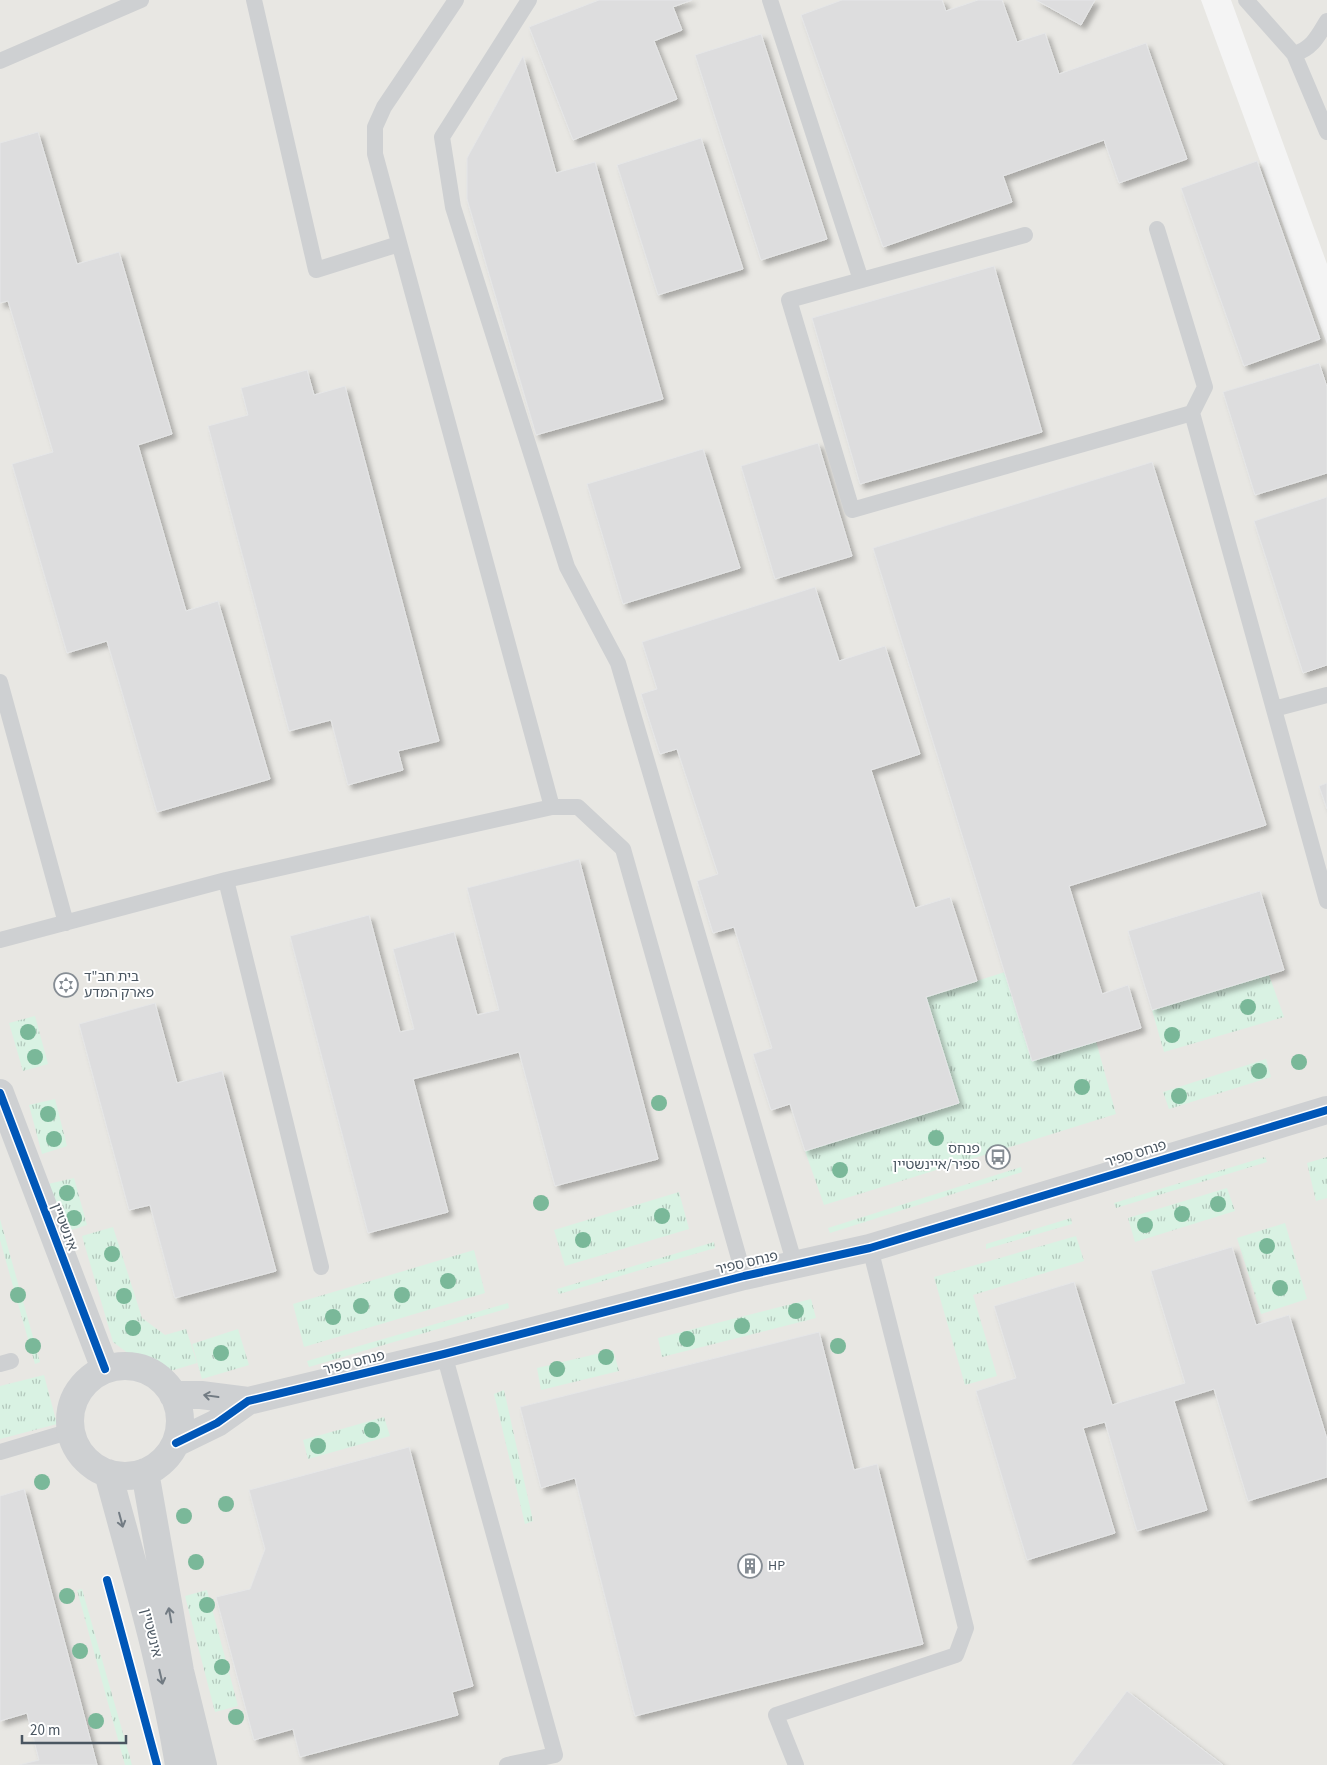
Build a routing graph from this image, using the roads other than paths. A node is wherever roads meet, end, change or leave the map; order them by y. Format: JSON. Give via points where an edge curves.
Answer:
{"nodes":[{"id":1,"x":141,"y":0,"type":"edge"},
{"id":2,"x":254,"y":0,"type":"edge"},
{"id":3,"x":456,"y":0,"type":"edge"},
{"id":4,"x":529,"y":0,"type":"edge"},
{"id":5,"x":770,"y":0,"type":"edge"},
{"id":6,"x":1246,"y":0,"type":"edge"},
{"id":7,"x":1327,"y":21,"type":"edge"},
{"id":8,"x":1294,"y":54,"type":"junction"},
{"id":9,"x":0,"y":61,"type":"edge"},
{"id":10,"x":1327,"y":132,"type":"edge"},
{"id":11,"x":1157,"y":229,"type":"dead end"},
{"id":12,"x":1025,"y":236,"type":"dead end"},
{"id":13,"x":399,"y":244,"type":"junction"},
{"id":14,"x":861,"y":280,"type":"junction"},
{"id":15,"x":1192,"y":413,"type":"junction"},
{"id":16,"x":0,"y":682,"type":"edge"},
{"id":17,"x":1327,"y":695,"type":"edge"},
{"id":18,"x":1274,"y":709,"type":"junction"},
{"id":19,"x":552,"y":807,"type":"junction"},
{"id":20,"x":226,"y":880,"type":"junction"},
{"id":21,"x":1327,"y":901,"type":"edge"},
{"id":22,"x":66,"y":923,"type":"junction"},
{"id":23,"x":0,"y":940,"type":"edge"},
{"id":24,"x":0,"y":1093,"type":"edge"},
{"id":25,"x":1327,"y":1110,"type":"edge"},
{"id":26,"x":870,"y":1248,"type":"junction"},
{"id":27,"x":795,"y":1265,"type":"junction"},
{"id":28,"x":321,"y":1267,"type":"dead end"},
{"id":29,"x":744,"y":1276,"type":"junction"},
{"id":30,"x":444,"y":1354,"type":"junction"},
{"id":31,"x":105,"y":1369,"type":"junction"},
{"id":32,"x":173,"y":1396,"type":"junction"},
{"id":33,"x":248,"y":1401,"type":"junction"},
{"id":34,"x":71,"y":1431,"type":"junction"},
{"id":35,"x":176,"y":1443,"type":"junction"},
{"id":36,"x":0,"y":1452,"type":"edge"},
{"id":37,"x":145,"y":1472,"type":"junction"},
{"id":38,"x":108,"y":1473,"type":"junction"},
{"id":39,"x":179,"y":1765,"type":"edge"},
{"id":40,"x":203,"y":1765,"type":"edge"},
{"id":41,"x":507,"y":1765,"type":"edge"},
{"id":42,"x":796,"y":1765,"type":"edge"}],
"edges":[{"from":1,"to":9,"type":"lane"},
{"from":2,"to":13,"type":"lane","via":[[316,270]]},
{"from":3,"to":13,"type":"lane","via":[[384,107],[375,127],[375,154]]},
{"from":4,"to":27,"type":"lane","via":[[442,137],[452,208],[567,567],[618,663]]},
{"from":5,"to":14,"type":"lane"},
{"from":6,"to":8,"type":"lane"},
{"from":7,"to":8,"type":"lane","via":[[1312,44]]},
{"from":8,"to":10,"type":"lane"},
{"from":11,"to":15,"type":"lane","via":[[1205,386]]},
{"from":12,"to":14,"type":"lane"},
{"from":13,"to":19,"type":"lane"},
{"from":14,"to":15,"type":"lane","via":[[789,300],[852,510]]},
{"from":15,"to":18,"type":"lane"},
{"from":16,"to":22,"type":"lane"},
{"from":17,"to":18,"type":"lane"},
{"from":18,"to":21,"type":"lane"},
{"from":19,"to":20,"type":"lane"},
{"from":19,"to":29,"type":"lane","via":[[578,806],[623,850]]},
{"from":20,"to":22,"type":"lane"},
{"from":20,"to":28,"type":"lane"},
{"from":22,"to":23,"type":"lane"},
{"from":24,"to":31,"type":"street","name":"אינשטיין"},
{"from":25,"to":26,"type":"street","name":"פנחס ספיר"},
{"from":26,"to":27,"type":"street","name":"פנחס ספיר"},
{"from":26,"to":42,"type":"lane","via":[[966,1628],[956,1655],[776,1715]]},
{"from":27,"to":29,"type":"street","name":"פנחס ספיר"},
{"from":29,"to":30,"type":"street","name":"פנחס ספיר"},
{"from":30,"to":33,"type":"street","name":"פנחס ספיר"},
{"from":30,"to":41,"type":"lane","via":[[554,1755]]},
{"from":31,"to":32,"type":"street","via":[[123,1365],[142,1368],[158,1377]]},
{"from":31,"to":34,"type":"street","via":[[88,1379],[77,1394],[70,1412]]},
{"from":33,"to":32,"type":"street","name":"פנחס ספיר","one_way":true,"via":[[201,1395]]},
{"from":32,"to":35,"type":"street","via":[[179,1408],[180,1426]]},
{"from":33,"to":35,"type":"street","name":"פנחס ספיר","via":[[217,1423]]},
{"from":34,"to":36,"type":"lane"},
{"from":34,"to":38,"type":"street","via":[[87,1462]]},
{"from":35,"to":37,"type":"street","via":[[166,1458]]},
{"from":37,"to":38,"type":"street","via":[[136,1476]]},
{"from":40,"to":37,"type":"street","name":"אינשטיין","one_way":true,"via":[[180,1671]]},
{"from":38,"to":39,"type":"street","name":"אינשטיין","one_way":true,"via":[[148,1619]]}]}
